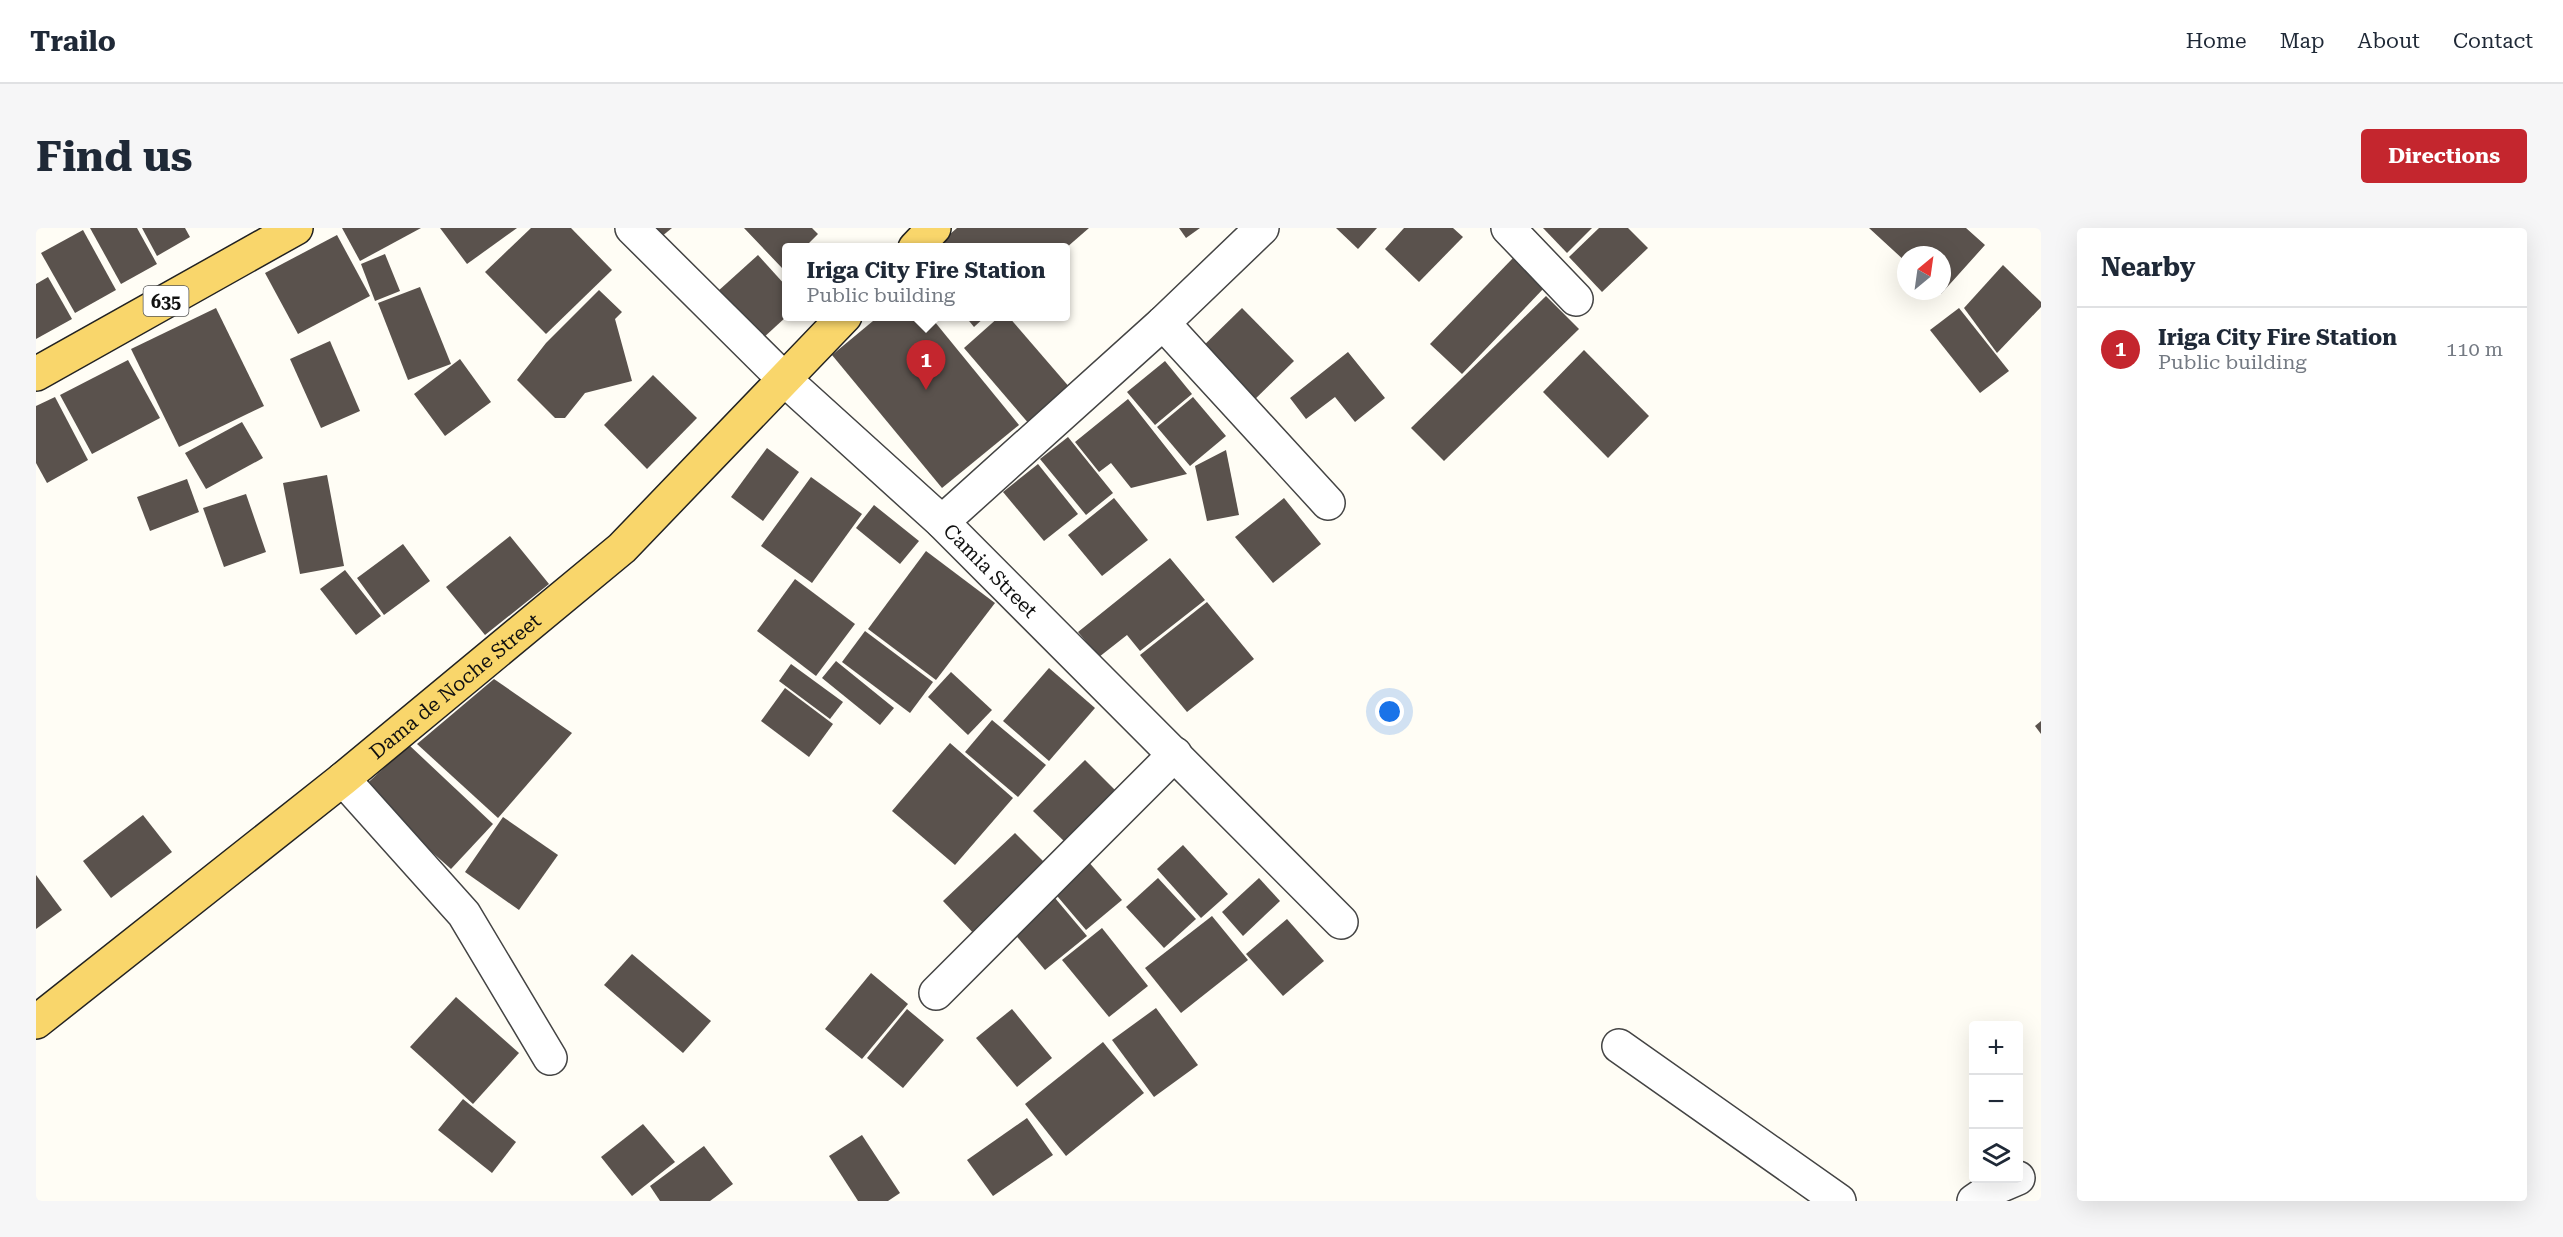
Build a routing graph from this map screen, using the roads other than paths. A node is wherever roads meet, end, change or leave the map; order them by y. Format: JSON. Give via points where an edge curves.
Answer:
{"nodes":[{"id":1,"x":296,"y":228,"type":"edge"},
{"id":2,"x":632,"y":228,"type":"edge"},
{"id":3,"x":934,"y":228,"type":"edge"},
{"id":4,"x":1262,"y":228,"type":"edge"},
{"id":5,"x":1508,"y":228,"type":"edge"},
{"id":6,"x":920,"y":243,"type":"edge"},
{"id":7,"x":1576,"y":300,"type":"dead end"},
{"id":8,"x":840,"y":321,"type":"edge"},
{"id":9,"x":1162,"y":323,"type":"junction"},
{"id":10,"x":36,"y":374,"type":"edge"},
{"id":11,"x":783,"y":378,"type":"junction"},
{"id":12,"x":1328,"y":503,"type":"dead end"},
{"id":13,"x":942,"y":522,"type":"junction"},
{"id":14,"x":1175,"y":754,"type":"junction"},
{"id":15,"x":343,"y":780,"type":"junction"},
{"id":16,"x":1341,"y":922,"type":"dead end"},
{"id":17,"x":936,"y":993,"type":"dead end"},
{"id":18,"x":36,"y":1022,"type":"edge"},
{"id":19,"x":1618,"y":1046,"type":"dead end"},
{"id":20,"x":550,"y":1058,"type":"dead end"},
{"id":21,"x":2041,"y":1169,"type":"edge"},
{"id":22,"x":2023,"y":1176,"type":"edge"},
{"id":23,"x":2006,"y":1183,"type":"edge"},
{"id":24,"x":1839,"y":1201,"type":"edge"},
{"id":25,"x":1974,"y":1201,"type":"edge"}],
"edges":[{"from":1,"to":10,"type":"main road","number":"635"},
{"from":2,"to":11,"type":"street","name":"Camia Street"},
{"from":3,"to":6,"type":"main road"},
{"from":4,"to":9,"type":"street"},
{"from":5,"to":7,"type":"street"},
{"from":8,"to":11,"type":"main road","name":"Dama de Noche Street"},
{"from":9,"to":12,"type":"street"},
{"from":9,"to":13,"type":"street"},
{"from":11,"to":13,"type":"street","name":"Camia Street"},
{"from":11,"to":15,"type":"main road","name":"Dama de Noche Street","via":[[622,548]]},
{"from":13,"to":14,"type":"street","name":"Camia Street"},
{"from":14,"to":16,"type":"street","name":"Camia Street"},
{"from":14,"to":17,"type":"street"},
{"from":15,"to":18,"type":"main road","name":"Dama de Noche Street"},
{"from":15,"to":20,"type":"street","via":[[464,914]]},
{"from":19,"to":24,"type":"street"},
{"from":21,"to":22,"type":"street"},
{"from":23,"to":25,"type":"street"}]}
